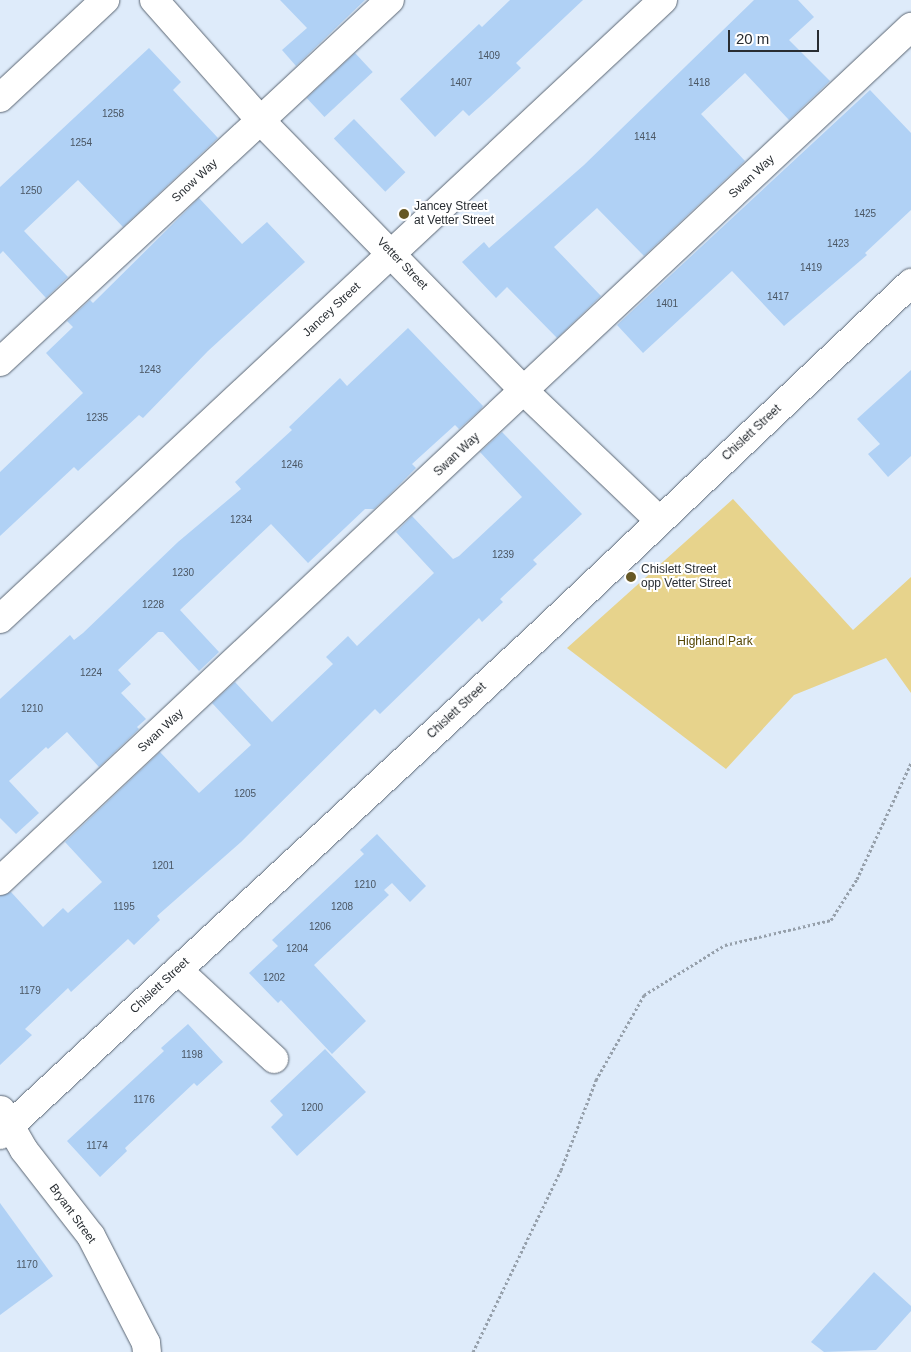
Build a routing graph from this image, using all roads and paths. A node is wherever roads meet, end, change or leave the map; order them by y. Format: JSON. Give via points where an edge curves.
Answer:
{"nodes":[{"id":1,"x":105,"y":0,"type":"edge"},
{"id":2,"x":154,"y":0,"type":"edge"},
{"id":3,"x":390,"y":0,"type":"edge"},
{"id":4,"x":663,"y":0,"type":"edge"},
{"id":5,"x":911,"y":27,"type":"edge"},
{"id":6,"x":0,"y":98,"type":"edge"},
{"id":7,"x":260,"y":120,"type":"junction"},
{"id":8,"x":393,"y":253,"type":"junction"},
{"id":9,"x":911,"y":283,"type":"edge"},
{"id":10,"x":0,"y":362,"type":"edge"},
{"id":11,"x":525,"y":392,"type":"junction"},
{"id":12,"x":659,"y":520,"type":"junction"},
{"id":13,"x":0,"y":619,"type":"edge"},
{"id":14,"x":911,"y":762,"type":"edge"},
{"id":15,"x":0,"y":881,"type":"edge"},
{"id":16,"x":178,"y":970,"type":"junction"},
{"id":17,"x":274,"y":1059,"type":"dead end"},
{"id":18,"x":3,"y":1123,"type":"edge"},
{"id":19,"x":147,"y":1352,"type":"edge"},
{"id":20,"x":473,"y":1352,"type":"edge"}],
"edges":[{"from":1,"to":6,"type":"street"},
{"from":2,"to":7,"type":"street","name":"Vetter Street"},
{"from":3,"to":7,"type":"street","name":"Snow Way"},
{"from":4,"to":8,"type":"street","name":"Jancey Street"},
{"from":5,"to":11,"type":"street","name":"Swan Way"},
{"from":7,"to":8,"type":"street","name":"Vetter Street"},
{"from":7,"to":10,"type":"street","name":"Snow Way"},
{"from":8,"to":11,"type":"street","name":"Vetter Street"},
{"from":8,"to":13,"type":"street","name":"Jancey Street"},
{"from":9,"to":12,"type":"street","name":"Chislett Street"},
{"from":11,"to":12,"type":"street","name":"Vetter Street"},
{"from":11,"to":15,"type":"street","name":"Swan Way"},
{"from":12,"to":16,"type":"street","name":"Chislett Street"},
{"from":14,"to":20,"type":"path","via":[[857,879],[831,920],[725,945],[644,996],[596,1080],[561,1170]]},
{"from":16,"to":17,"type":"street"},
{"from":16,"to":18,"type":"street","name":"Chislett Street"},
{"from":18,"to":19,"type":"street","name":"Bryant Street","via":[[91,1236],[146,1343]]}]}
